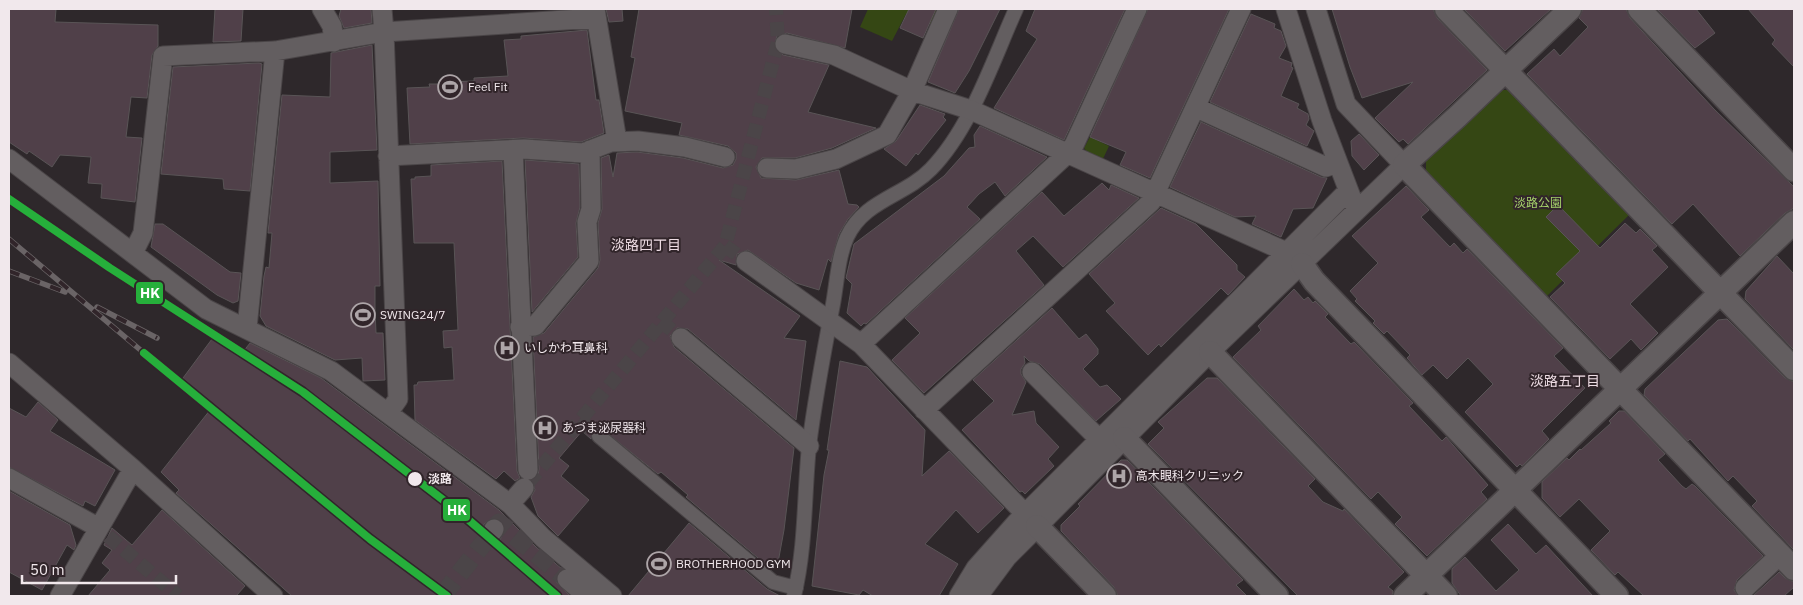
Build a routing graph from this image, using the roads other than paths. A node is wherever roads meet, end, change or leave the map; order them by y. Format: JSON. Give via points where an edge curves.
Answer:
{"nodes":[{"id":1,"x":322,"y":9,"type":"edge"},
{"id":2,"x":382,"y":9,"type":"edge"},
{"id":3,"x":948,"y":9,"type":"edge"},
{"id":4,"x":1016,"y":9,"type":"edge"},
{"id":5,"x":1137,"y":9,"type":"edge"},
{"id":6,"x":1241,"y":9,"type":"edge"},
{"id":7,"x":1286,"y":9,"type":"edge"},
{"id":8,"x":1316,"y":9,"type":"edge"},
{"id":9,"x":1446,"y":9,"type":"edge"},
{"id":10,"x":1570,"y":9,"type":"edge"},
{"id":11,"x":1639,"y":9,"type":"edge"},
{"id":12,"x":596,"y":13,"type":"edge"},
{"id":13,"x":384,"y":32,"type":"junction"},
{"id":14,"x":334,"y":42,"type":"junction"},
{"id":15,"x":784,"y":44,"type":"dead end"},
{"id":16,"x":276,"y":51,"type":"junction"},
{"id":17,"x":1507,"y":70,"type":"junction"},
{"id":18,"x":912,"y":91,"type":"junction"},
{"id":19,"x":1197,"y":108,"type":"junction"},
{"id":20,"x":971,"y":110,"type":"junction"},
{"id":21,"x":617,"y":141,"type":"junction"},
{"id":22,"x":513,"y":150,"type":"junction"},
{"id":23,"x":590,"y":150,"type":"junction"},
{"id":24,"x":1068,"y":153,"type":"junction"},
{"id":25,"x":388,"y":156,"type":"junction"},
{"id":26,"x":726,"y":156,"type":"dead end"},
{"id":27,"x":9,"y":159,"type":"edge"},
{"id":28,"x":1337,"y":163,"type":"junction"},
{"id":29,"x":1404,"y":165,"type":"junction"},
{"id":30,"x":767,"y":168,"type":"dead end"},
{"id":31,"x":1794,"y":170,"type":"edge"},
{"id":32,"x":1348,"y":191,"type":"junction"},
{"id":33,"x":1156,"y":194,"type":"junction"},
{"id":34,"x":1358,"y":210,"type":"junction"},
{"id":35,"x":1794,"y":222,"type":"edge"},
{"id":36,"x":133,"y":253,"type":"junction"},
{"id":37,"x":1294,"y":258,"type":"junction"},
{"id":38,"x":746,"y":261,"type":"tunnel mouth"},
{"id":39,"x":1720,"y":293,"type":"junction"},
{"id":40,"x":830,"y":320,"type":"junction"},
{"id":41,"x":520,"y":327,"type":"junction"},
{"id":42,"x":246,"y":328,"type":"junction"},
{"id":43,"x":681,"y":338,"type":"tunnel mouth"},
{"id":44,"x":861,"y":344,"type":"junction"},
{"id":45,"x":1210,"y":352,"type":"junction"},
{"id":46,"x":9,"y":363,"type":"edge"},
{"id":47,"x":1794,"y":369,"type":"edge"},
{"id":48,"x":1032,"y":372,"type":"dead end"},
{"id":49,"x":1620,"y":389,"type":"junction"},
{"id":50,"x":924,"y":410,"type":"junction"},
{"id":51,"x":388,"y":413,"type":"junction"},
{"id":52,"x":599,"y":436,"type":"tunnel mouth"},
{"id":53,"x":1124,"y":438,"type":"junction"},
{"id":54,"x":1099,"y":439,"type":"junction"},
{"id":55,"x":809,"y":446,"type":"junction"},
{"id":56,"x":133,"y":469,"type":"junction"},
{"id":57,"x":528,"y":470,"type":"dead end"},
{"id":58,"x":9,"y":478,"type":"edge"},
{"id":59,"x":524,"y":488,"type":"tunnel mouth"},
{"id":60,"x":1516,"y":490,"type":"junction"},
{"id":61,"x":510,"y":504,"type":"junction"},
{"id":62,"x":1031,"y":520,"type":"junction"},
{"id":63,"x":103,"y":532,"type":"junction"},
{"id":64,"x":1787,"y":562,"type":"edge"},
{"id":65,"x":1426,"y":576,"type":"junction"},
{"id":66,"x":568,"y":580,"type":"tunnel mouth"},
{"id":67,"x":1745,"y":588,"type":"dead end"},
{"id":68,"x":795,"y":592,"type":"edge"},
{"id":69,"x":60,"y":596,"type":"edge"},
{"id":70,"x":273,"y":596,"type":"edge"},
{"id":71,"x":587,"y":596,"type":"edge"},
{"id":72,"x":612,"y":596,"type":"edge"},
{"id":73,"x":959,"y":596,"type":"edge"},
{"id":74,"x":978,"y":596,"type":"edge"},
{"id":75,"x":1104,"y":596,"type":"edge"},
{"id":76,"x":1277,"y":596,"type":"edge"},
{"id":77,"x":1405,"y":596,"type":"edge"},
{"id":78,"x":1446,"y":596,"type":"edge"},
{"id":79,"x":1617,"y":596,"type":"edge"}],
"edges":[{"from":1,"to":14,"type":"street","via":[[332,26]]},
{"from":2,"to":13,"type":"street"},
{"from":3,"to":18,"type":"street"},
{"from":4,"to":20,"type":"street"},
{"from":5,"to":24,"type":"street"},
{"from":6,"to":19,"type":"street"},
{"from":7,"to":28,"type":"street"},
{"from":8,"to":29,"type":"street","via":[[1346,104]]},
{"from":9,"to":17,"type":"street"},
{"from":10,"to":17,"type":"street"},
{"from":11,"to":31,"type":"street"},
{"from":12,"to":13,"type":"street"},
{"from":12,"to":21,"type":"street"},
{"from":13,"to":14,"type":"street"},
{"from":13,"to":25,"type":"street"},
{"from":14,"to":16,"type":"street"},
{"from":15,"to":18,"type":"street","via":[[834,55]]},
{"from":16,"to":36,"type":"street","via":[[163,56],[143,233]]},
{"from":16,"to":42,"type":"street"},
{"from":17,"to":29,"type":"street"},
{"from":17,"to":39,"type":"street"},
{"from":18,"to":20,"type":"street"},
{"from":18,"to":30,"type":"street","via":[[887,135],[836,159],[796,169]]},
{"from":19,"to":28,"type":"street","via":[[1326,167]]},
{"from":19,"to":33,"type":"street"},
{"from":20,"to":24,"type":"street"},
{"from":20,"to":40,"type":"street","via":[[930,170],[876,203],[858,220],[847,237]]},
{"from":21,"to":23,"type":"street"},
{"from":21,"to":26,"type":"street","via":[[685,147]]},
{"from":22,"to":23,"type":"street","via":[[583,153]]},
{"from":22,"to":25,"type":"street"},
{"from":22,"to":41,"type":"street"},
{"from":23,"to":41,"type":"street","via":[[591,209],[586,222],[589,261],[535,326]]},
{"from":24,"to":33,"type":"street"},
{"from":24,"to":44,"type":"street"},
{"from":25,"to":51,"type":"street","via":[[398,399]]},
{"from":27,"to":36,"type":"street"},
{"from":28,"to":32,"type":"street"},
{"from":29,"to":34,"type":"street"},
{"from":29,"to":49,"type":"street"},
{"from":32,"to":34,"type":"street"},
{"from":32,"to":37,"type":"street"},
{"from":33,"to":37,"type":"street"},
{"from":33,"to":50,"type":"street"},
{"from":34,"to":37,"type":"street"},
{"from":35,"to":39,"type":"street"},
{"from":36,"to":42,"type":"street","via":[[206,308]]},
{"from":37,"to":45,"type":"street"},
{"from":37,"to":54,"type":"street"},
{"from":37,"to":60,"type":"street"},
{"from":38,"to":40,"type":"street"},
{"from":39,"to":47,"type":"street"},
{"from":39,"to":49,"type":"street"},
{"from":40,"to":44,"type":"street"},
{"from":40,"to":55,"type":"street"},
{"from":41,"to":57,"type":"street"},
{"from":42,"to":51,"type":"street","via":[[331,371]]},
{"from":43,"to":55,"type":"street"},
{"from":44,"to":50,"type":"street"},
{"from":45,"to":53,"type":"street"},
{"from":45,"to":65,"type":"street"},
{"from":46,"to":56,"type":"street"},
{"from":48,"to":54,"type":"street"},
{"from":49,"to":60,"type":"street"},
{"from":49,"to":64,"type":"street"},
{"from":50,"to":62,"type":"street"},
{"from":51,"to":61,"type":"street"},
{"from":52,"to":68,"type":"street","via":[[773,582]]},
{"from":53,"to":62,"type":"street"},
{"from":53,"to":76,"type":"street"},
{"from":54,"to":62,"type":"street"},
{"from":55,"to":68,"type":"street","via":[[805,529]]},
{"from":56,"to":63,"type":"street"},
{"from":56,"to":70,"type":"street"},
{"from":58,"to":63,"type":"street"},
{"from":59,"to":61,"type":"street"},
{"from":60,"to":65,"type":"street"},
{"from":60,"to":79,"type":"street"},
{"from":61,"to":72,"type":"street","via":[[543,538]]},
{"from":62,"to":73,"type":"street","via":[[976,568]]},
{"from":62,"to":74,"type":"street"},
{"from":62,"to":75,"type":"street"},
{"from":63,"to":69,"type":"street"},
{"from":64,"to":67,"type":"street"},
{"from":65,"to":77,"type":"street"},
{"from":65,"to":78,"type":"street"},
{"from":66,"to":71,"type":"street"}]}
